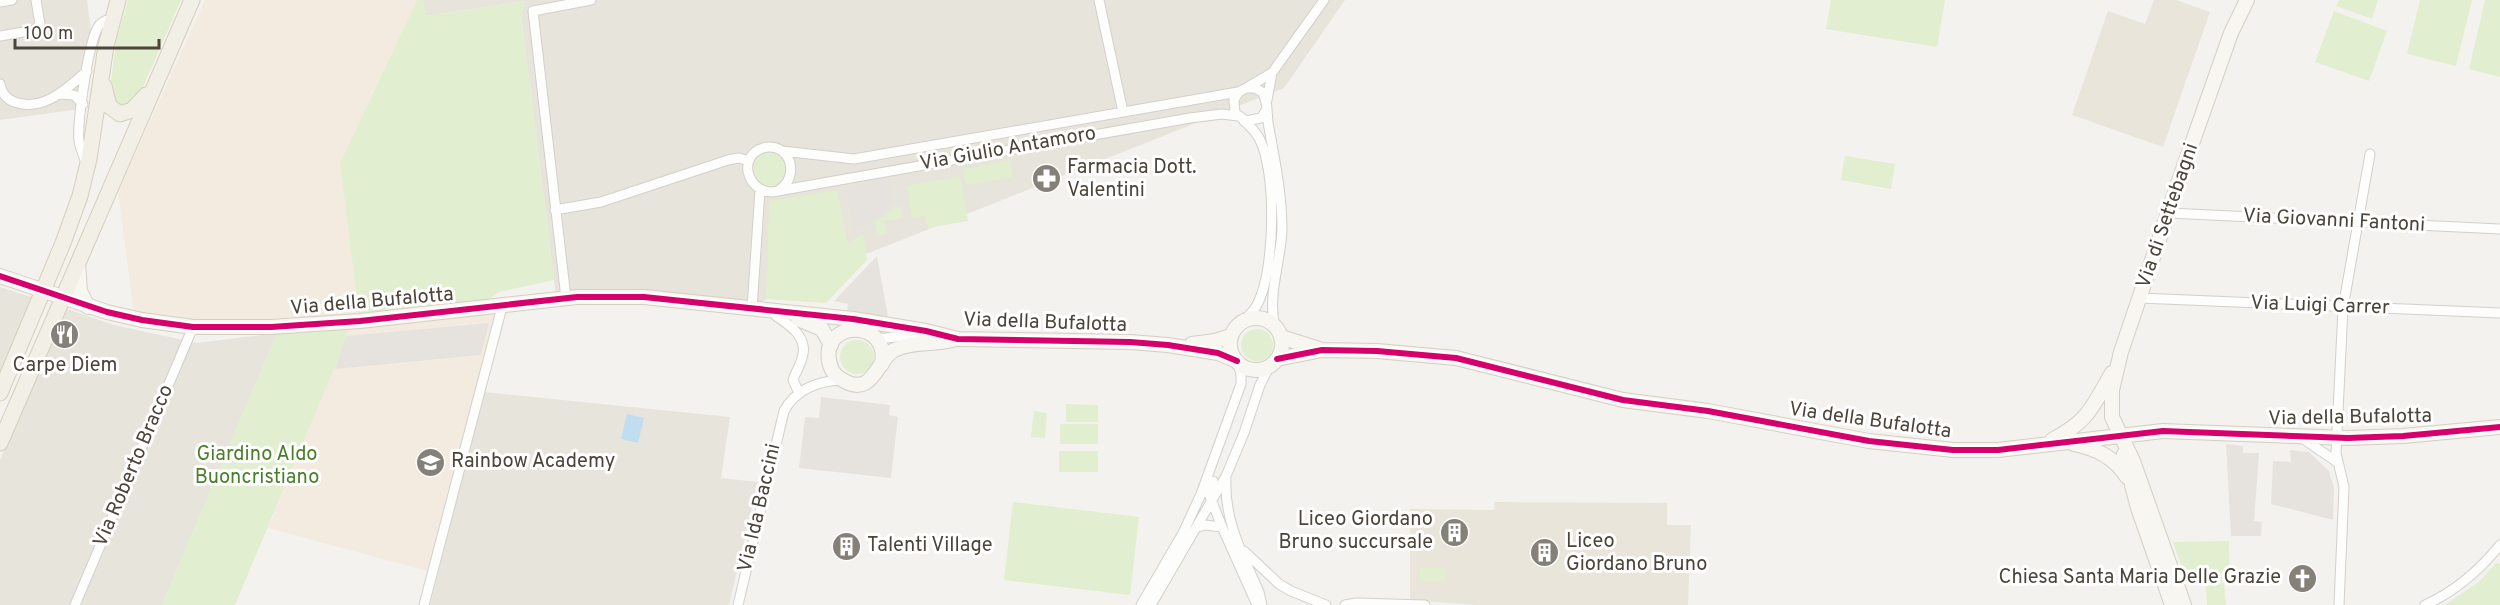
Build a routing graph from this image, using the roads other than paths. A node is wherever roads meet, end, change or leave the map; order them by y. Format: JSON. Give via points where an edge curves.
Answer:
{"nodes":[{"id":1,"x":12,"y":0,"type":"edge"},
{"id":2,"x":36,"y":0,"type":"edge"},
{"id":3,"x":118,"y":0,"type":"edge"},
{"id":4,"x":192,"y":0,"type":"edge"},
{"id":5,"x":536,"y":0,"type":"edge"},
{"id":6,"x":591,"y":0,"type":"edge"},
{"id":7,"x":1100,"y":0,"type":"edge"},
{"id":8,"x":1324,"y":0,"type":"edge"},
{"id":9,"x":2247,"y":0,"type":"edge"},
{"id":10,"x":0,"y":2,"type":"edge"},
{"id":11,"x":532,"y":11,"type":"junction"},
{"id":12,"x":112,"y":19,"type":"junction"},
{"id":13,"x":0,"y":36,"type":"edge"},
{"id":14,"x":168,"y":55,"type":"junction"},
{"id":15,"x":104,"y":56,"type":"junction"},
{"id":16,"x":87,"y":71,"type":"junction"},
{"id":17,"x":1272,"y":73,"type":"junction"},
{"id":18,"x":0,"y":84,"type":"edge"},
{"id":19,"x":1242,"y":90,"type":"junction"},
{"id":20,"x":57,"y":95,"type":"junction"},
{"id":21,"x":83,"y":104,"type":"junction"},
{"id":22,"x":1267,"y":106,"type":"junction"},
{"id":23,"x":1123,"y":112,"type":"junction"},
{"id":24,"x":1240,"y":118,"type":"junction"},
{"id":25,"x":782,"y":152,"type":"junction"},
{"id":26,"x":2370,"y":154,"type":"dead end"},
{"id":27,"x":749,"y":160,"type":"junction"},
{"id":28,"x":87,"y":169,"type":"junction"},
{"id":29,"x":760,"y":190,"type":"junction"},
{"id":30,"x":779,"y":190,"type":"junction"},
{"id":31,"x":555,"y":210,"type":"junction"},
{"id":32,"x":2169,"y":213,"type":"junction"},
{"id":33,"x":2358,"y":223,"type":"junction"},
{"id":34,"x":2500,"y":229,"type":"edge"},
{"id":35,"x":78,"y":263,"type":"junction"},
{"id":36,"x":0,"y":276,"type":"edge"},
{"id":37,"x":43,"y":291,"type":"junction"},
{"id":38,"x":64,"y":298,"type":"junction"},
{"id":39,"x":566,"y":298,"type":"junction"},
{"id":40,"x":2140,"y":298,"type":"junction"},
{"id":41,"x":88,"y":306,"type":"junction"},
{"id":42,"x":502,"y":307,"type":"junction"},
{"id":43,"x":2343,"y":308,"type":"junction"},
{"id":44,"x":752,"y":309,"type":"junction"},
{"id":45,"x":2500,"y":313,"type":"edge"},
{"id":46,"x":815,"y":315,"type":"junction"},
{"id":47,"x":776,"y":316,"type":"junction"},
{"id":48,"x":1240,"y":324,"type":"junction"},
{"id":49,"x":193,"y":327,"type":"junction"},
{"id":50,"x":853,"y":329,"type":"junction"},
{"id":51,"x":1278,"y":332,"type":"junction"},
{"id":52,"x":939,"y":334,"type":"junction"},
{"id":53,"x":1231,"y":336,"type":"junction"},
{"id":54,"x":877,"y":339,"type":"junction"},
{"id":55,"x":958,"y":339,"type":"junction"},
{"id":56,"x":831,"y":345,"type":"junction"},
{"id":57,"x":1168,"y":345,"type":"junction"},
{"id":58,"x":1322,"y":350,"type":"junction"},
{"id":59,"x":1237,"y":361,"type":"junction"},
{"id":60,"x":1273,"y":363,"type":"junction"},
{"id":61,"x":882,"y":364,"type":"junction"},
{"id":62,"x":2117,"y":364,"type":"junction"},
{"id":63,"x":10,"y":370,"type":"junction"},
{"id":64,"x":29,"y":378,"type":"junction"},
{"id":65,"x":842,"y":380,"type":"junction"},
{"id":66,"x":0,"y":393,"type":"edge"},
{"id":67,"x":799,"y":393,"type":"junction"},
{"id":68,"x":1226,"y":428,"type":"junction"},
{"id":69,"x":2500,"y":428,"type":"edge"},
{"id":70,"x":1244,"y":433,"type":"junction"},
{"id":71,"x":2120,"y":434,"type":"junction"},
{"id":72,"x":2301,"y":437,"type":"junction"},
{"id":73,"x":2337,"y":438,"type":"junction"},
{"id":74,"x":1221,"y":441,"type":"junction"},
{"id":75,"x":2066,"y":442,"type":"junction"},
{"id":76,"x":0,"y":444,"type":"edge"},
{"id":77,"x":2042,"y":445,"type":"junction"},
{"id":78,"x":2337,"y":462,"type":"junction"},
{"id":79,"x":1226,"y":476,"type":"junction"},
{"id":80,"x":2128,"y":479,"type":"junction"},
{"id":81,"x":1211,"y":504,"type":"junction"},
{"id":82,"x":1198,"y":527,"type":"junction"},
{"id":83,"x":1222,"y":527,"type":"junction"},
{"id":84,"x":2500,"y":545,"type":"edge"},
{"id":85,"x":1240,"y":547,"type":"junction"},
{"id":86,"x":75,"y":605,"type":"edge"},
{"id":87,"x":424,"y":605,"type":"edge"},
{"id":88,"x":738,"y":605,"type":"edge"},
{"id":89,"x":1141,"y":605,"type":"edge"},
{"id":90,"x":1151,"y":605,"type":"edge"},
{"id":91,"x":1260,"y":605,"type":"edge"},
{"id":92,"x":1326,"y":605,"type":"edge"},
{"id":93,"x":1345,"y":605,"type":"edge"},
{"id":94,"x":1425,"y":605,"type":"edge"},
{"id":95,"x":2172,"y":605,"type":"edge"},
{"id":96,"x":2184,"y":605,"type":"edge"},
{"id":97,"x":2339,"y":605,"type":"edge"},
{"id":98,"x":2425,"y":605,"type":"edge"}],
"edges":[{"from":1,"to":10,"type":"street"},
{"from":2,"to":13,"type":"street","via":[[39,27]]},
{"from":3,"to":12,"type":"main road"},
{"from":4,"to":14,"type":"main road"},
{"from":5,"to":11,"type":"street"},
{"from":6,"to":11,"type":"street"},
{"from":7,"to":23,"type":"street"},
{"from":8,"to":17,"type":"street"},
{"from":9,"to":32,"type":"street","name":"Via di Settebagni","via":[[2231,33]]},
{"from":11,"to":31,"type":"street"},
{"from":12,"to":15,"type":"main road"},
{"from":12,"to":16,"type":"street","via":[[98,26]]},
{"from":14,"to":15,"type":"main road","via":[[140,102],[120,114],[111,109],[105,97]]},
{"from":14,"to":35,"type":"main road"},
{"from":15,"to":28,"type":"main road"},
{"from":16,"to":20,"type":"street"},
{"from":16,"to":21,"type":"street"},
{"from":17,"to":19,"type":"street","name":"Via Giulio Antamoro"},
{"from":17,"to":22,"type":"street"},
{"from":18,"to":20,"type":"street","via":[[6,97],[17,104],[43,102]]},
{"from":19,"to":22,"type":"street","via":[[1259,90]]},
{"from":19,"to":23,"type":"street","name":"Via Giulio Antamoro"},
{"from":19,"to":24,"type":"street","via":[[1233,106]]},
{"from":20,"to":21,"type":"street","via":[[74,95]]},
{"from":21,"to":28,"type":"street","via":[[79,141]]},
{"from":22,"to":24,"type":"street","via":[[1257,120]]},
{"from":22,"to":51,"type":"street","via":[[1281,212],[1272,310]]},
{"from":23,"to":25,"type":"street","name":"Via Giulio Antamoro","via":[[854,159]]},
{"from":24,"to":30,"type":"street","name":"Via Giulio Antamoro","via":[[1222,114],[1190,118]]},
{"from":24,"to":48,"type":"street","via":[[1255,131],[1262,144],[1272,215],[1262,294],[1255,309]]},
{"from":25,"to":27,"type":"street","name":"Via Giulio Antamoro","via":[[764,148]]},
{"from":25,"to":30,"type":"street","via":[[789,159],[792,172]]},
{"from":26,"to":33,"type":"street"},
{"from":27,"to":29,"type":"street","via":[[749,178]]},
{"from":27,"to":31,"type":"street","via":[[728,160],[609,200]]},
{"from":28,"to":37,"type":"main road","via":[[71,223]]},
{"from":29,"to":30,"type":"street","name":"Via Giulio Antamoro"},
{"from":29,"to":44,"type":"street"},
{"from":31,"to":39,"type":"street"},
{"from":32,"to":33,"type":"street","name":"Via Giovanni Fantoni"},
{"from":32,"to":40,"type":"street","name":"Via di Settebagni"},
{"from":33,"to":34,"type":"street","name":"Via Giovanni Fantoni"},
{"from":33,"to":43,"type":"street"},
{"from":35,"to":38,"type":"main road"},
{"from":35,"to":41,"type":"street","via":[[80,291]]},
{"from":36,"to":37,"type":"street","name":"Via della Bufalotta"},
{"from":37,"to":38,"type":"street","name":"Via della Bufalotta"},
{"from":37,"to":63,"type":"main road"},
{"from":38,"to":41,"type":"street","name":"Via della Bufalotta"},
{"from":38,"to":64,"type":"main road"},
{"from":39,"to":42,"type":"street","name":"Via della Bufalotta"},
{"from":39,"to":44,"type":"street","name":"Via della Bufalotta","via":[[650,298]]},
{"from":40,"to":43,"type":"street","name":"Via Luigi Carrer"},
{"from":40,"to":62,"type":"street","name":"Via di Settebagni"},
{"from":41,"to":49,"type":"street","name":"Via della Bufalotta","via":[[142,320]]},
{"from":42,"to":49,"type":"street","name":"Via della Bufalotta","via":[[271,327]]},
{"from":42,"to":87,"type":"street"},
{"from":43,"to":45,"type":"street","name":"Via Luigi Carrer"},
{"from":43,"to":73,"type":"street"},
{"from":44,"to":46,"type":"street","name":"Via della Bufalotta"},
{"from":44,"to":47,"type":"street","name":"Via della Bufalotta"},
{"from":46,"to":50,"type":"street","name":"Via della Bufalotta"},
{"from":46,"to":52,"type":"street","name":"Via della Bufalotta"},
{"from":47,"to":56,"type":"street","name":"Via della Bufalotta","via":[[816,325]]},
{"from":47,"to":67,"type":"street","via":[[802,342],[803,357],[793,380]]},
{"from":48,"to":51,"type":"street","via":[[1258,318]]},
{"from":48,"to":53,"type":"street"},
{"from":49,"to":86,"type":"street","name":"Via Roberto Bracco"},
{"from":50,"to":54,"type":"street","name":"Via della Bufalotta"},
{"from":50,"to":56,"type":"street","via":[[838,336]]},
{"from":51,"to":58,"type":"street","name":"Via della Bufalotta"},
{"from":51,"to":60,"type":"street","via":[[1281,348]]},
{"from":52,"to":54,"type":"street","name":"Via della Bufalotta"},
{"from":52,"to":55,"type":"street","name":"Via della Bufalotta"},
{"from":53,"to":57,"type":"street","name":"Via della Bufalotta"},
{"from":53,"to":59,"type":"street","via":[[1230,349]]},
{"from":54,"to":61,"type":"street","via":[[883,352]]},
{"from":55,"to":57,"type":"street","name":"Via della Bufalotta"},
{"from":55,"to":61,"type":"street","name":"Via della Bufalotta","via":[[902,347],[888,354]]},
{"from":56,"to":65,"type":"street","via":[[830,366]]},
{"from":57,"to":59,"type":"street","name":"Via della Bufalotta","via":[[1218,353]]},
{"from":58,"to":60,"type":"street","name":"Via della Bufalotta"},
{"from":58,"to":77,"type":"street","name":"Via della Bufalotta","via":[[1456,358],[1614,398],[1910,447],[1970,451]]},
{"from":59,"to":60,"type":"street","via":[[1252,370]]},
{"from":59,"to":68,"type":"street","via":[[1241,384]]},
{"from":60,"to":70,"type":"street","via":[[1257,393]]},
{"from":61,"to":65,"type":"street","name":"Via della Bufalotta","via":[[865,382]]},
{"from":62,"to":71,"type":"street","name":"Via di Settebagni","via":[[2111,407]]},
{"from":62,"to":77,"type":"street","via":[[2082,422]]},
{"from":63,"to":64,"type":"street"},
{"from":63,"to":66,"type":"main road"},
{"from":64,"to":76,"type":"main road"},
{"from":65,"to":67,"type":"street","via":[[822,382]]},
{"from":67,"to":88,"type":"street","name":"Via Ida Baccini","via":[[784,411]]},
{"from":68,"to":70,"type":"street"},
{"from":68,"to":74,"type":"street"},
{"from":69,"to":73,"type":"street","name":"Via della Bufalotta"},
{"from":70,"to":79,"type":"street"},
{"from":71,"to":72,"type":"street","name":"Via della Bufalotta","via":[[2163,430]]},
{"from":71,"to":75,"type":"street","name":"Via della Bufalotta"},
{"from":71,"to":80,"type":"street"},
{"from":71,"to":96,"type":"street"},
{"from":72,"to":73,"type":"street","name":"Via della Bufalotta"},
{"from":72,"to":78,"type":"street"},
{"from":73,"to":78,"type":"street"},
{"from":74,"to":81,"type":"street","via":[[1220,463],[1209,492]]},
{"from":74,"to":89,"type":"street","via":[[1183,533]]},
{"from":75,"to":77,"type":"street","name":"Via della Bufalotta"},
{"from":75,"to":80,"type":"street","via":[[2103,453]]},
{"from":78,"to":97,"type":"street","via":[[2344,487]]},
{"from":79,"to":81,"type":"street"},
{"from":79,"to":85,"type":"street","via":[[1227,512]]},
{"from":80,"to":95,"type":"street"},
{"from":81,"to":82,"type":"street"},
{"from":81,"to":83,"type":"street"},
{"from":82,"to":83,"type":"street"},
{"from":82,"to":90,"type":"street"},
{"from":83,"to":91,"type":"street"},
{"from":84,"to":98,"type":"street","via":[[2465,581]]},
{"from":85,"to":91,"type":"street","via":[[1259,592]]},
{"from":85,"to":92,"type":"street","via":[[1279,584]]},
{"from":93,"to":94,"type":"street"}]}
